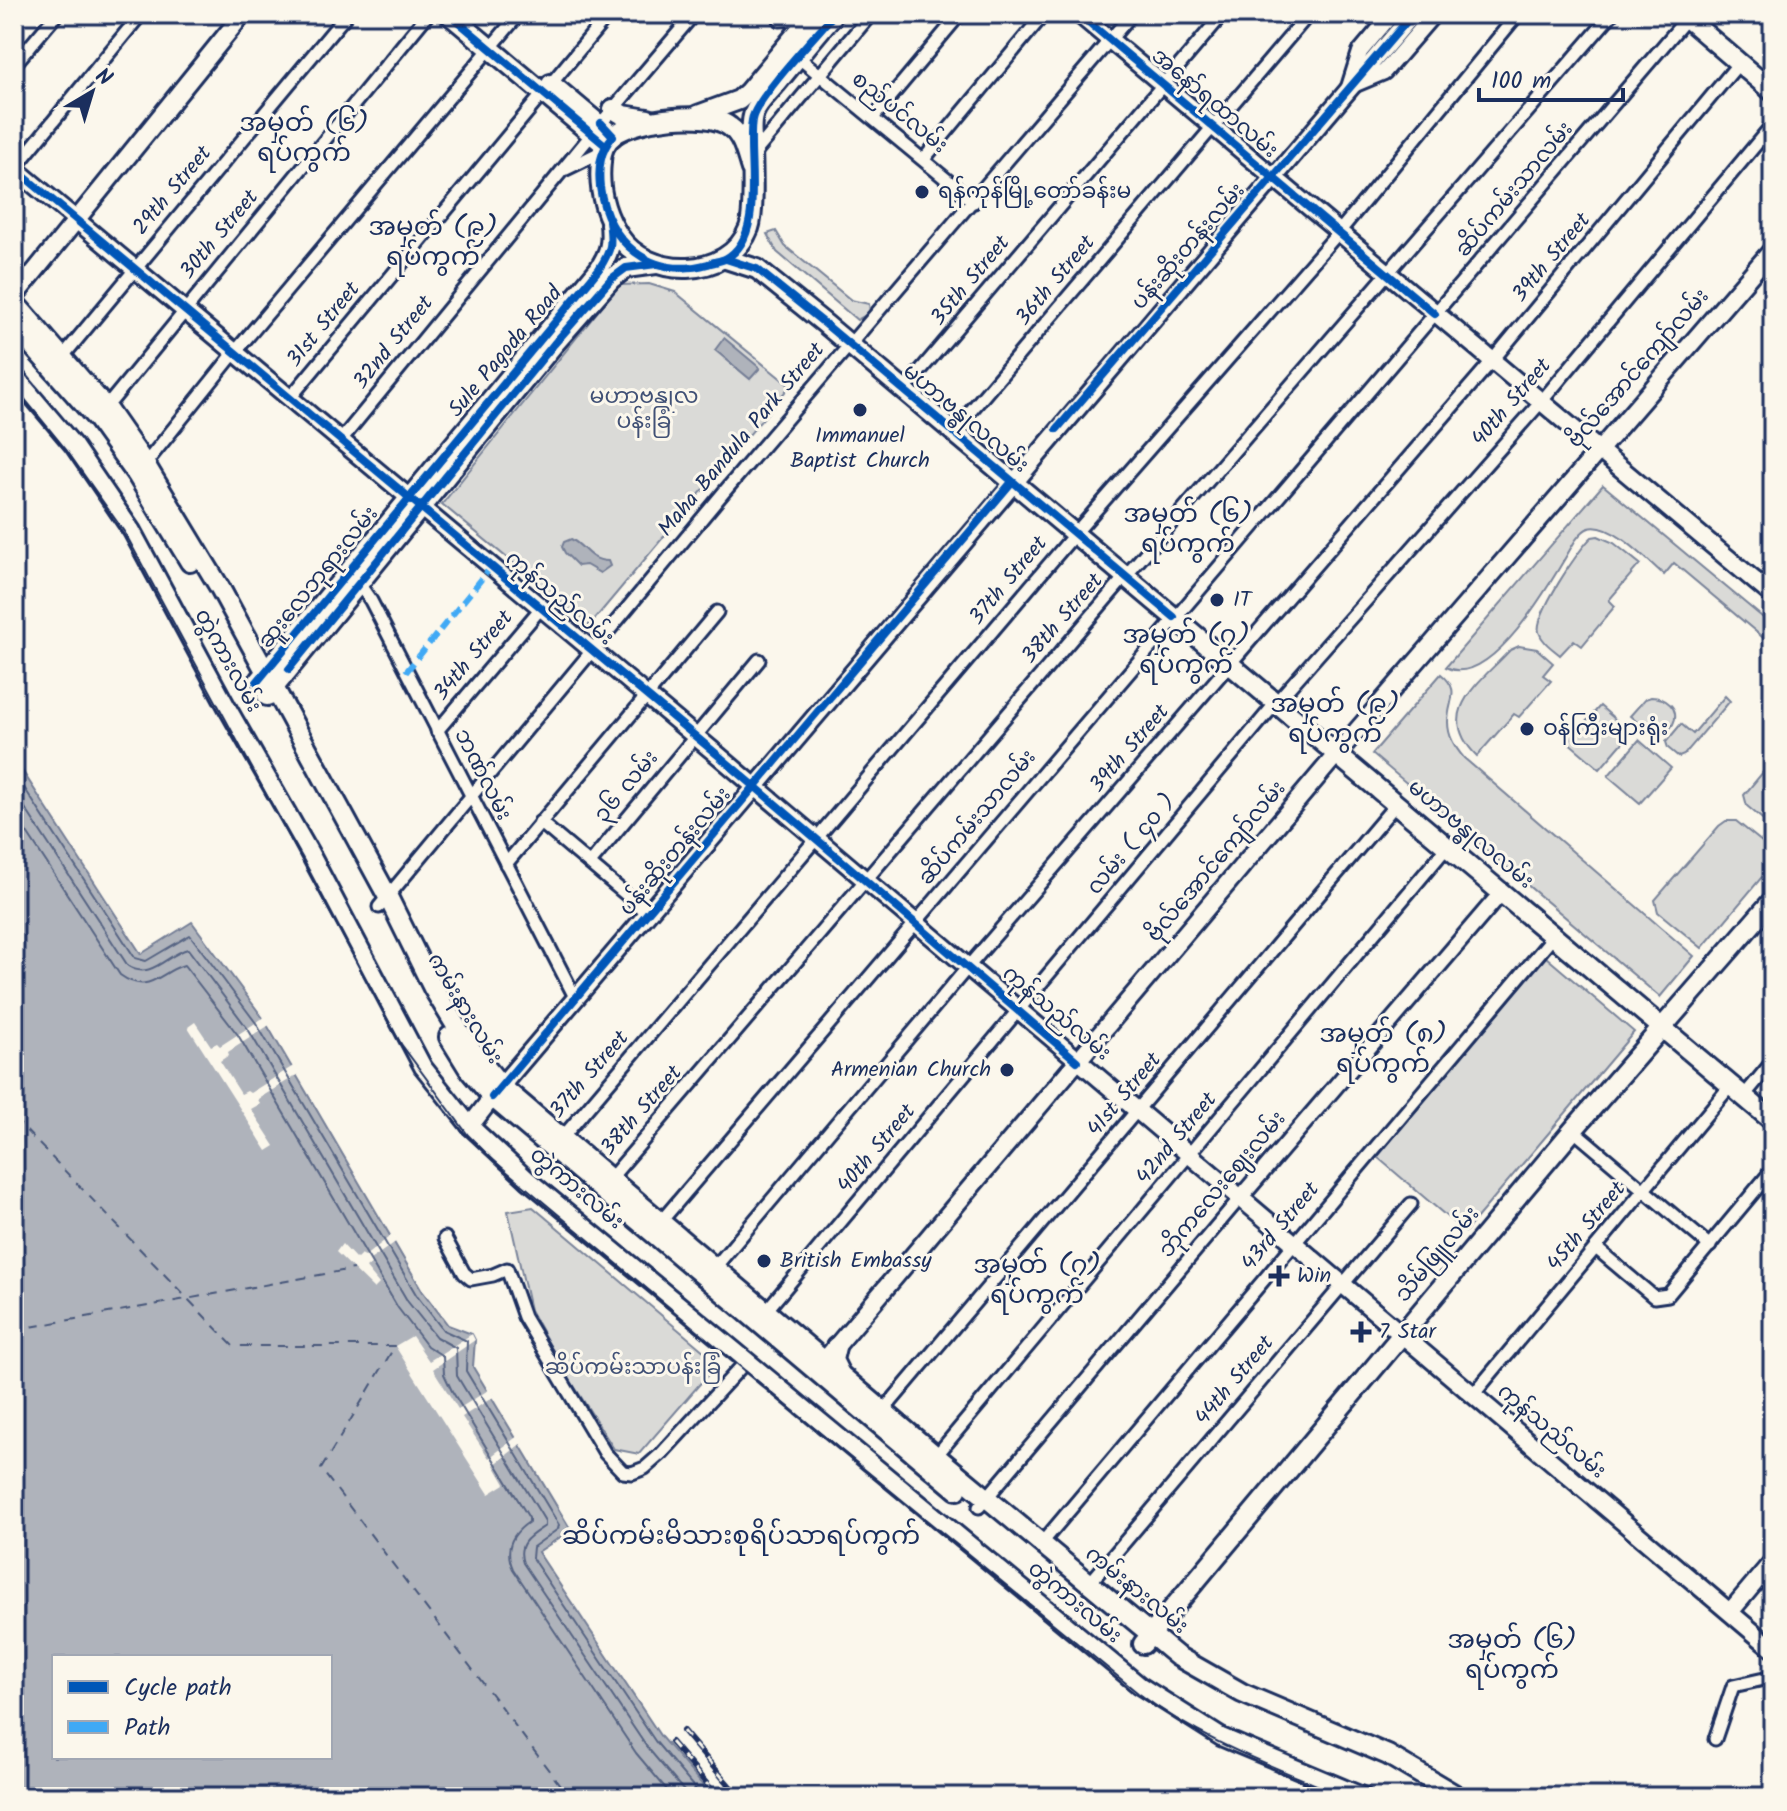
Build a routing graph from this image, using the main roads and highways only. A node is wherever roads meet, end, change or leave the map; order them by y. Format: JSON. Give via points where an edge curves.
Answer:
{"nodes":[{"id":1,"x":243,"y":14,"type":"edge"},
{"id":2,"x":449,"y":14,"type":"edge"},
{"id":3,"x":467,"y":14,"type":"edge"},
{"id":4,"x":834,"y":14,"type":"edge"},
{"id":5,"x":1079,"y":14,"type":"edge"},
{"id":6,"x":1413,"y":14,"type":"edge"},
{"id":7,"x":1690,"y":15,"type":"edge"},
{"id":8,"x":812,"y":16,"type":"edge"},
{"id":9,"x":494,"y":44,"type":"junction"},
{"id":10,"x":1773,"y":77,"type":"edge"},
{"id":11,"x":1773,"y":92,"type":"edge"},
{"id":12,"x":688,"y":118,"type":"junction"},
{"id":13,"x":604,"y":133,"type":"junction"},
{"id":14,"x":752,"y":162,"type":"junction"},
{"id":15,"x":14,"y":168,"type":"edge"},
{"id":16,"x":1273,"y":177,"type":"junction"},
{"id":17,"x":76,"y":219,"type":"junction"},
{"id":18,"x":609,"y":221,"type":"junction"},
{"id":19,"x":1773,"y":249,"type":"edge"},
{"id":20,"x":726,"y":259,"type":"junction"},
{"id":21,"x":656,"y":264,"type":"junction"},
{"id":22,"x":14,"y":300,"type":"edge"},
{"id":23,"x":14,"y":325,"type":"edge"},
{"id":24,"x":58,"y":363,"type":"junction"},
{"id":25,"x":14,"y":375,"type":"edge"},
{"id":26,"x":1598,"y":450,"type":"junction"},
{"id":27,"x":1011,"y":483,"type":"junction"},
{"id":28,"x":415,"y":502,"type":"junction"},
{"id":29,"x":354,"y":578,"type":"junction"},
{"id":30,"x":1773,"y":596,"type":"edge"},
{"id":31,"x":265,"y":686,"type":"junction"},
{"id":32,"x":1336,"y":755,"type":"junction"},
{"id":33,"x":755,"y":787,"type":"junction"},
{"id":34,"x":1773,"y":900,"type":"edge"},
{"id":35,"x":1663,"y":1028,"type":"junction"},
{"id":36,"x":1077,"y":1061,"type":"junction"},
{"id":37,"x":496,"y":1092,"type":"junction"},
{"id":38,"x":1773,"y":1121,"type":"edge"},
{"id":39,"x":470,"y":1126,"type":"junction"},
{"id":40,"x":656,"y":1227,"type":"junction"},
{"id":41,"x":710,"y":1274,"type":"junction"},
{"id":42,"x":1402,"y":1334,"type":"junction"},
{"id":43,"x":825,"y":1359,"type":"junction"},
{"id":44,"x":983,"y":1503,"type":"junction"},
{"id":45,"x":1773,"y":1561,"type":"edge"},
{"id":46,"x":1095,"y":1589,"type":"junction"},
{"id":47,"x":1184,"y":1593,"type":"junction"},
{"id":48,"x":1730,"y":1612,"type":"junction"},
{"id":49,"x":1147,"y":1639,"type":"junction"},
{"id":50,"x":1773,"y":1649,"type":"edge"},
{"id":51,"x":1177,"y":1656,"type":"junction"},
{"id":52,"x":1383,"y":1760,"type":"junction"},
{"id":53,"x":1364,"y":1797,"type":"edge"},
{"id":54,"x":1438,"y":1797,"type":"edge"},
{"id":55,"x":1459,"y":1797,"type":"edge"}],
"edges":[{"from":1,"to":17,"type":"main road"},
{"from":2,"to":9,"type":"main road"},
{"from":3,"to":9,"type":"main road"},
{"from":4,"to":14,"type":"main road","via":[[754,113]]},
{"from":5,"to":16,"type":"main road","name":"အနော်ရထာလမ်း"},
{"from":6,"to":16,"type":"main road","name":"ပန်းဆိုးတန်းလမ်း"},
{"from":7,"to":10,"type":"main road"},
{"from":7,"to":11,"type":"main road"},
{"from":8,"to":12,"type":"main road","via":[[739,100]]},
{"from":9,"to":13,"type":"main road"},
{"from":12,"to":13,"type":"main road"},
{"from":12,"to":14,"type":"main road","via":[[730,126]]},
{"from":13,"to":18,"type":"main road","via":[[599,176]]},
{"from":14,"to":20,"type":"main road","via":[[750,226]]},
{"from":15,"to":17,"type":"main road","name":"ကုန်သည်လမ်း"},
{"from":16,"to":26,"type":"main road","name":"အနော်ရထာလမ်း"},
{"from":16,"to":27,"type":"main road","name":"ပန်းဆိုးတန်းလမ်း"},
{"from":17,"to":22,"type":"main road"},
{"from":17,"to":28,"type":"main road","name":"ကုန်သည်လမ်း"},
{"from":18,"to":21,"type":"main road","via":[[623,243]]},
{"from":18,"to":28,"type":"main road","name":"Sule Pagoda Road","via":[[612,243],[599,269]]},
{"from":19,"to":26,"type":"main road","name":"ဗိုလ်အောင်ကျော်လမ်း"},
{"from":20,"to":21,"type":"main road","via":[[673,268]]},
{"from":20,"to":27,"type":"main road","name":"မဟာဗန္ဓုလလမ်း","via":[[757,269],[906,388]]},
{"from":21,"to":28,"type":"main road","name":"Sule Pagoda Road","via":[[626,268],[611,279]]},
{"from":22,"to":24,"type":"main road","name":"ကမ်းနားလမ်း"},
{"from":23,"to":24,"type":"main road","name":"ကမ်းနားလမ်း"},
{"from":24,"to":31,"type":"main road","name":"ကမ်းနားလမ်း","via":[[141,469]]},
{"from":25,"to":39,"type":"main road","name":"တွဲကားလမ်း","via":[[80,454],[132,531],[423,1067]]},
{"from":26,"to":30,"type":"main road","name":"အနော်ရထာလမ်း"},
{"from":26,"to":32,"type":"main road","name":"ဗိုလ်အောင်ကျော်လမ်း"},
{"from":27,"to":32,"type":"main road","name":"မဟာဗန္ဓုလလမ်း","via":[[1128,573]]},
{"from":27,"to":33,"type":"main road","name":"ပန်းဆိုးတန်းလမ်း"},
{"from":28,"to":29,"type":"main road","name":"ဆူးလေဘုရားလမ်း"},
{"from":28,"to":33,"type":"main road","name":"ကုန်သည်လမ်း"},
{"from":29,"to":31,"type":"main road","name":"ဆူးလေဘုရားလမ်း"},
{"from":29,"to":31,"type":"main road","name":"ဆူးလေဘုရားလမ်း","via":[[289,669]]},
{"from":31,"to":37,"type":"main road","name":"ကမ်းနားလမ်း","via":[[428,990]]},
{"from":32,"to":35,"type":"main road","name":"မဟာဗန္ဓုလလမ်း"},
{"from":32,"to":36,"type":"main road","name":"ဗိုလ်အောင်ကျော်လမ်း"},
{"from":33,"to":36,"type":"main road","name":"ကုန်သည်လမ်း"},
{"from":33,"to":37,"type":"main road","name":"ပန်းဆိုးတန်းလမ်း"},
{"from":34,"to":35,"type":"main road","name":"သိမ်ဖြူလမ်း"},
{"from":35,"to":38,"type":"main road","name":"မဟာဗန္ဓုလလမ်း"},
{"from":35,"to":42,"type":"main road","name":"သိမ်ဖြူလမ်း"},
{"from":36,"to":42,"type":"main road","name":"ကုန်သည်လမ်း"},
{"from":36,"to":43,"type":"main road","name":"ဗိုလ်အောင်ကျော်လမ်း"},
{"from":37,"to":39,"type":"main road","name":"ပန်းဆိုးတန်းလမ်း"},
{"from":37,"to":40,"type":"main road","name":"ကမ်းနားလမ်း"},
{"from":37,"to":40,"type":"main road","name":"ကမ်းနားလမ်း","via":[[562,1138]]},
{"from":39,"to":53,"type":"main road","name":"တွဲကားလမ်း","via":[[528,1180],[1139,1685],[1221,1737]]},
{"from":40,"to":41,"type":"main road","name":"ကမ်းနားလမ်း"},
{"from":41,"to":43,"type":"main road","name":"ကမ်းနားလမ်း"},
{"from":41,"to":43,"type":"main road","name":"ကမ်းနားလမ်း","via":[[807,1346],[823,1352]]},
{"from":42,"to":47,"type":"main road","name":"သိမ်ဖြူလမ်း"},
{"from":42,"to":48,"type":"main road","name":"ကုန်သည်လမ်း"},
{"from":43,"to":44,"type":"main road","name":"ကမ်းနားလမ်း"},
{"from":43,"to":44,"type":"main road","name":"ကမ်းနားလမ်း","via":[[833,1360],[840,1374]]},
{"from":44,"to":46,"type":"main road","name":"ကမ်းနားလမ်း"},
{"from":44,"to":49,"type":"main road","name":"ကမ်းနားလမ်း"},
{"from":45,"to":48,"type":"main road"},
{"from":46,"to":47,"type":"main road","via":[[1142,1616]]},
{"from":46,"to":49,"type":"main road","name":"ကမ်းနားလမ်း"},
{"from":47,"to":49,"type":"main road","name":"သိမ်ဖြူလမ်း"},
{"from":47,"to":51,"type":"main road","via":[[1166,1636]]},
{"from":48,"to":50,"type":"main road","name":"ကုန်သည်လမ်း"},
{"from":49,"to":51,"type":"main road","name":"ကမ်းနားလမ်း"},
{"from":49,"to":52,"type":"main road","name":"ကမ်းနားလမ်း","via":[[1191,1680]]},
{"from":51,"to":52,"type":"main road","name":"ကမ်းနားလမ်း"},
{"from":52,"to":54,"type":"main road","name":"ကမ်းနားလမ်း"},
{"from":52,"to":55,"type":"main road","name":"ကမ်းနားလမ်း"}]}
